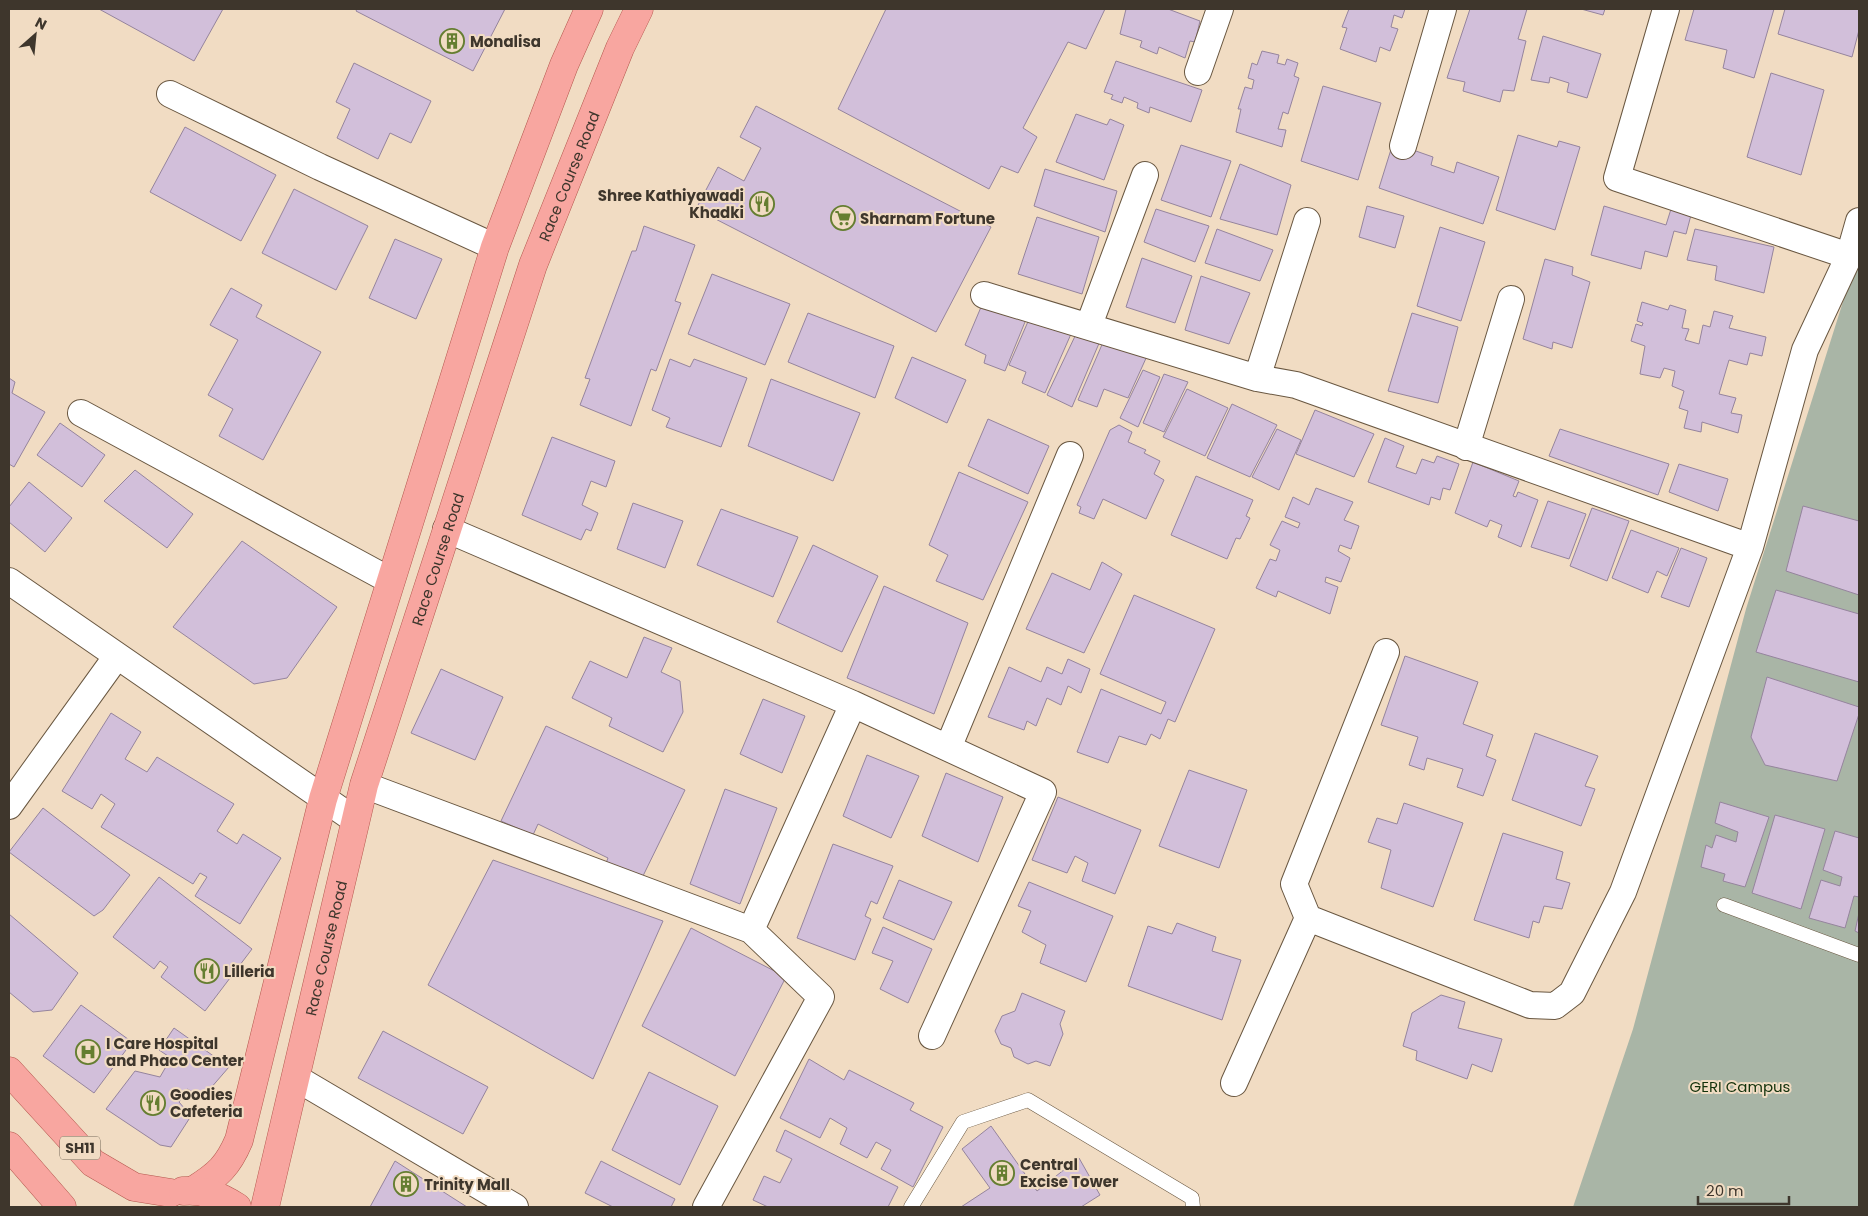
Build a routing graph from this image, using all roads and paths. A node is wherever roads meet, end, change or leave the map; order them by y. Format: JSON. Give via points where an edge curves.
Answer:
{"nodes":[{"id":1,"x":589,"y":9,"type":"edge"},
{"id":2,"x":639,"y":9,"type":"edge"},
{"id":3,"x":1220,"y":9,"type":"edge"},
{"id":4,"x":1444,"y":9,"type":"edge"},
{"id":5,"x":1666,"y":9,"type":"edge"},
{"id":6,"x":1198,"y":72,"type":"dead end"},
{"id":7,"x":170,"y":94,"type":"dead end"},
{"id":8,"x":1402,"y":146,"type":"dead end"},
{"id":9,"x":1145,"y":175,"type":"dead end"},
{"id":10,"x":1306,"y":221,"type":"dead end"},
{"id":11,"x":1859,"y":221,"type":"edge"},
{"id":12,"x":495,"y":247,"type":"junction"},
{"id":13,"x":1849,"y":256,"type":"junction"},
{"id":14,"x":984,"y":295,"type":"dead end"},
{"id":15,"x":1511,"y":299,"type":"dead end"},
{"id":16,"x":1089,"y":325,"type":"junction"},
{"id":17,"x":1257,"y":378,"type":"junction"},
{"id":18,"x":81,"y":413,"type":"dead end"},
{"id":19,"x":1466,"y":447,"type":"junction"},
{"id":20,"x":1070,"y":456,"type":"dead end"},
{"id":21,"x":446,"y":529,"type":"junction"},
{"id":22,"x":1750,"y":547,"type":"junction"},
{"id":23,"x":9,"y":581,"type":"edge"},
{"id":24,"x":391,"y":582,"type":"junction"},
{"id":25,"x":1386,"y":652,"type":"dead end"},
{"id":26,"x":117,"y":656,"type":"junction"},
{"id":27,"x":853,"y":704,"type":"junction"},
{"id":28,"x":948,"y":748,"type":"junction"},
{"id":29,"x":364,"y":785,"type":"junction"},
{"id":30,"x":323,"y":799,"type":"junction"},
{"id":31,"x":9,"y":806,"type":"edge"},
{"id":32,"x":355,"y":820,"type":"junction"},
{"id":33,"x":1724,"y":905,"type":"dead end"},
{"id":34,"x":1308,"y":918,"type":"junction"},
{"id":35,"x":751,"y":930,"type":"junction"},
{"id":36,"x":1859,"y":956,"type":"edge"},
{"id":37,"x":932,"y":1036,"type":"dead end"},
{"id":38,"x":9,"y":1071,"type":"edge"},
{"id":39,"x":296,"y":1078,"type":"junction"},
{"id":40,"x":1234,"y":1083,"type":"dead end"},
{"id":41,"x":9,"y":1146,"type":"edge"},
{"id":42,"x":183,"y":1191,"type":"junction"},
{"id":43,"x":1191,"y":1204,"type":"edge"},
{"id":44,"x":62,"y":1207,"type":"edge"},
{"id":45,"x":146,"y":1207,"type":"edge"},
{"id":46,"x":237,"y":1207,"type":"edge"},
{"id":47,"x":265,"y":1207,"type":"edge"},
{"id":48,"x":514,"y":1207,"type":"edge"},
{"id":49,"x":706,"y":1207,"type":"edge"},
{"id":50,"x":911,"y":1207,"type":"edge"}],
"edges":[{"from":1,"to":12,"type":"main road","via":[[571,47]]},
{"from":2,"to":21,"type":"main road","name":"Race Course Road","via":[[620,48],[533,265]]},
{"from":3,"to":6,"type":"street"},
{"from":4,"to":8,"type":"street"},
{"from":5,"to":13,"type":"street","via":[[1617,178]]},
{"from":7,"to":12,"type":"street"},
{"from":9,"to":16,"type":"street"},
{"from":10,"to":17,"type":"street"},
{"from":11,"to":13,"type":"street"},
{"from":12,"to":24,"type":"main road"},
{"from":13,"to":22,"type":"street","via":[[1805,350]]},
{"from":14,"to":16,"type":"street"},
{"from":15,"to":19,"type":"street"},
{"from":16,"to":17,"type":"street"},
{"from":17,"to":19,"type":"street","via":[[1296,385]]},
{"from":18,"to":24,"type":"street"},
{"from":19,"to":22,"type":"street"},
{"from":20,"to":28,"type":"street"},
{"from":21,"to":27,"type":"street"},
{"from":21,"to":29,"type":"main road","name":"Race Course Road"},
{"from":22,"to":34,"type":"street","via":[[1623,892],[1572,993],[1555,1006],[1530,1006]]},
{"from":23,"to":26,"type":"street"},
{"from":24,"to":30,"type":"main road"},
{"from":25,"to":34,"type":"street","via":[[1294,884]]},
{"from":26,"to":30,"type":"street"},
{"from":26,"to":31,"type":"street"},
{"from":27,"to":28,"type":"street"},
{"from":27,"to":35,"type":"street"},
{"from":28,"to":37,"type":"street","via":[[1043,792]]},
{"from":29,"to":32,"type":"main road","name":"Race Course Road"},
{"from":29,"to":35,"type":"street"},
{"from":30,"to":32,"type":"street"},
{"from":30,"to":42,"type":"main road","via":[[249,1103],[231,1160],[214,1177]]},
{"from":32,"to":39,"type":"main road","name":"Race Course Road"},
{"from":33,"to":36,"type":"lane"},
{"from":34,"to":40,"type":"street"},
{"from":35,"to":49,"type":"street","via":[[820,997]]},
{"from":38,"to":42,"type":"main road","number":"SH11","via":[[93,1163],[134,1187]]},
{"from":39,"to":47,"type":"main road","name":"Race Course Road"},
{"from":39,"to":48,"type":"street"},
{"from":41,"to":44,"type":"main road"},
{"from":42,"to":45,"type":"main road"},
{"from":42,"to":46,"type":"main road","number":"SH11","via":[[217,1195]]},
{"from":43,"to":50,"type":"lane","via":[[1028,1100],[963,1122]]}]}
